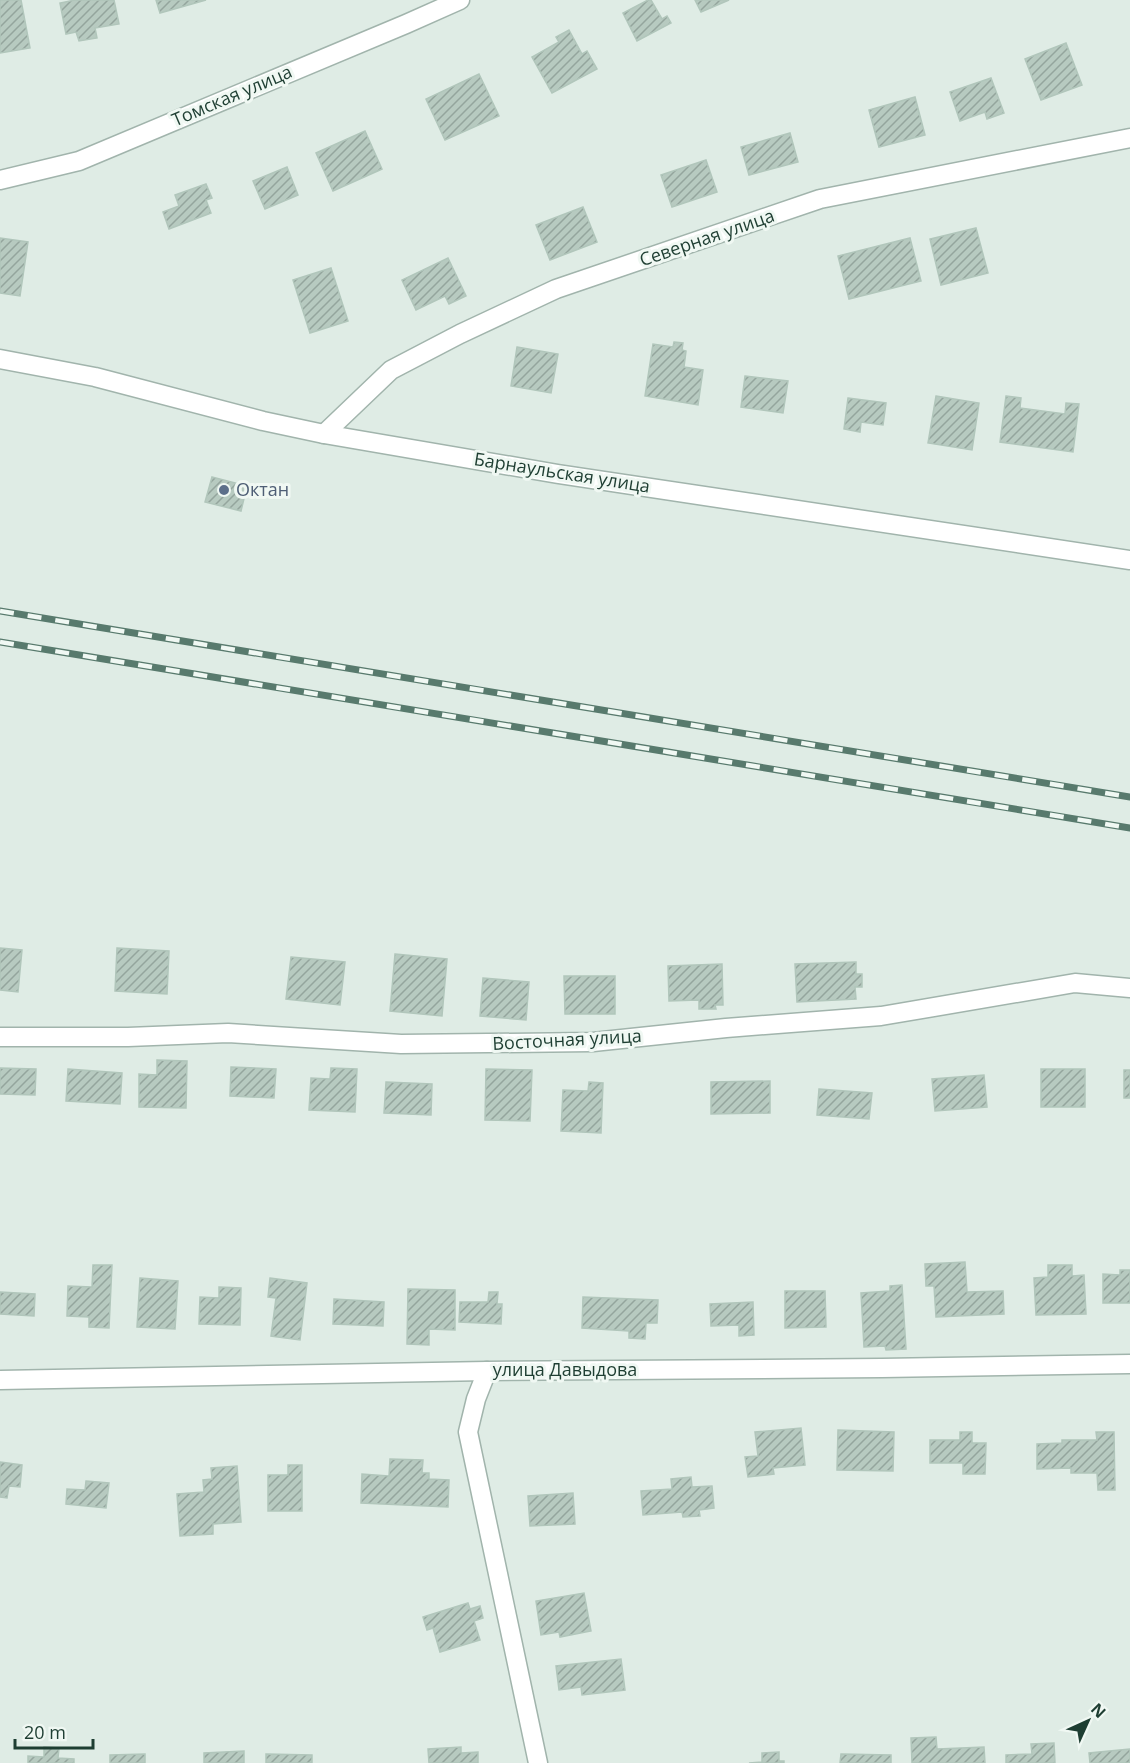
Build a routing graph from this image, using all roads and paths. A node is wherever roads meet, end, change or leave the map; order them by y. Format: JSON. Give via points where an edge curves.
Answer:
{"nodes":[{"id":1,"x":460,"y":0,"type":"edge"},
{"id":2,"x":1130,"y":138,"type":"edge"},
{"id":3,"x":0,"y":180,"type":"edge"},
{"id":4,"x":0,"y":359,"type":"edge"},
{"id":5,"x":324,"y":434,"type":"junction"},
{"id":6,"x":1130,"y":560,"type":"edge"},
{"id":7,"x":1130,"y":988,"type":"edge"},
{"id":8,"x":0,"y":1037,"type":"edge"},
{"id":9,"x":1130,"y":1364,"type":"edge"},
{"id":10,"x":486,"y":1371,"type":"junction"},
{"id":11,"x":0,"y":1380,"type":"edge"},
{"id":12,"x":538,"y":1763,"type":"edge"}],
"edges":[{"from":1,"to":3,"type":"street","name":"Томская улица","via":[[79,161]]},
{"from":2,"to":5,"type":"street","name":"Северная улица","via":[[820,199],[556,289],[391,370]]},
{"from":4,"to":5,"type":"street","name":"Барнаульская улица","via":[[95,377]]},
{"from":5,"to":6,"type":"street","name":"Барнаульская улица","via":[[558,474]]},
{"from":7,"to":8,"type":"street","name":"Восточная улица","via":[[1075,983],[881,1016],[593,1042],[401,1044],[228,1033]]},
{"from":9,"to":10,"type":"street","name":"улица Давыдова"},
{"from":10,"to":11,"type":"street","name":"улица Давыдова"},
{"from":10,"to":12,"type":"street","via":[[468,1432]]}]}
